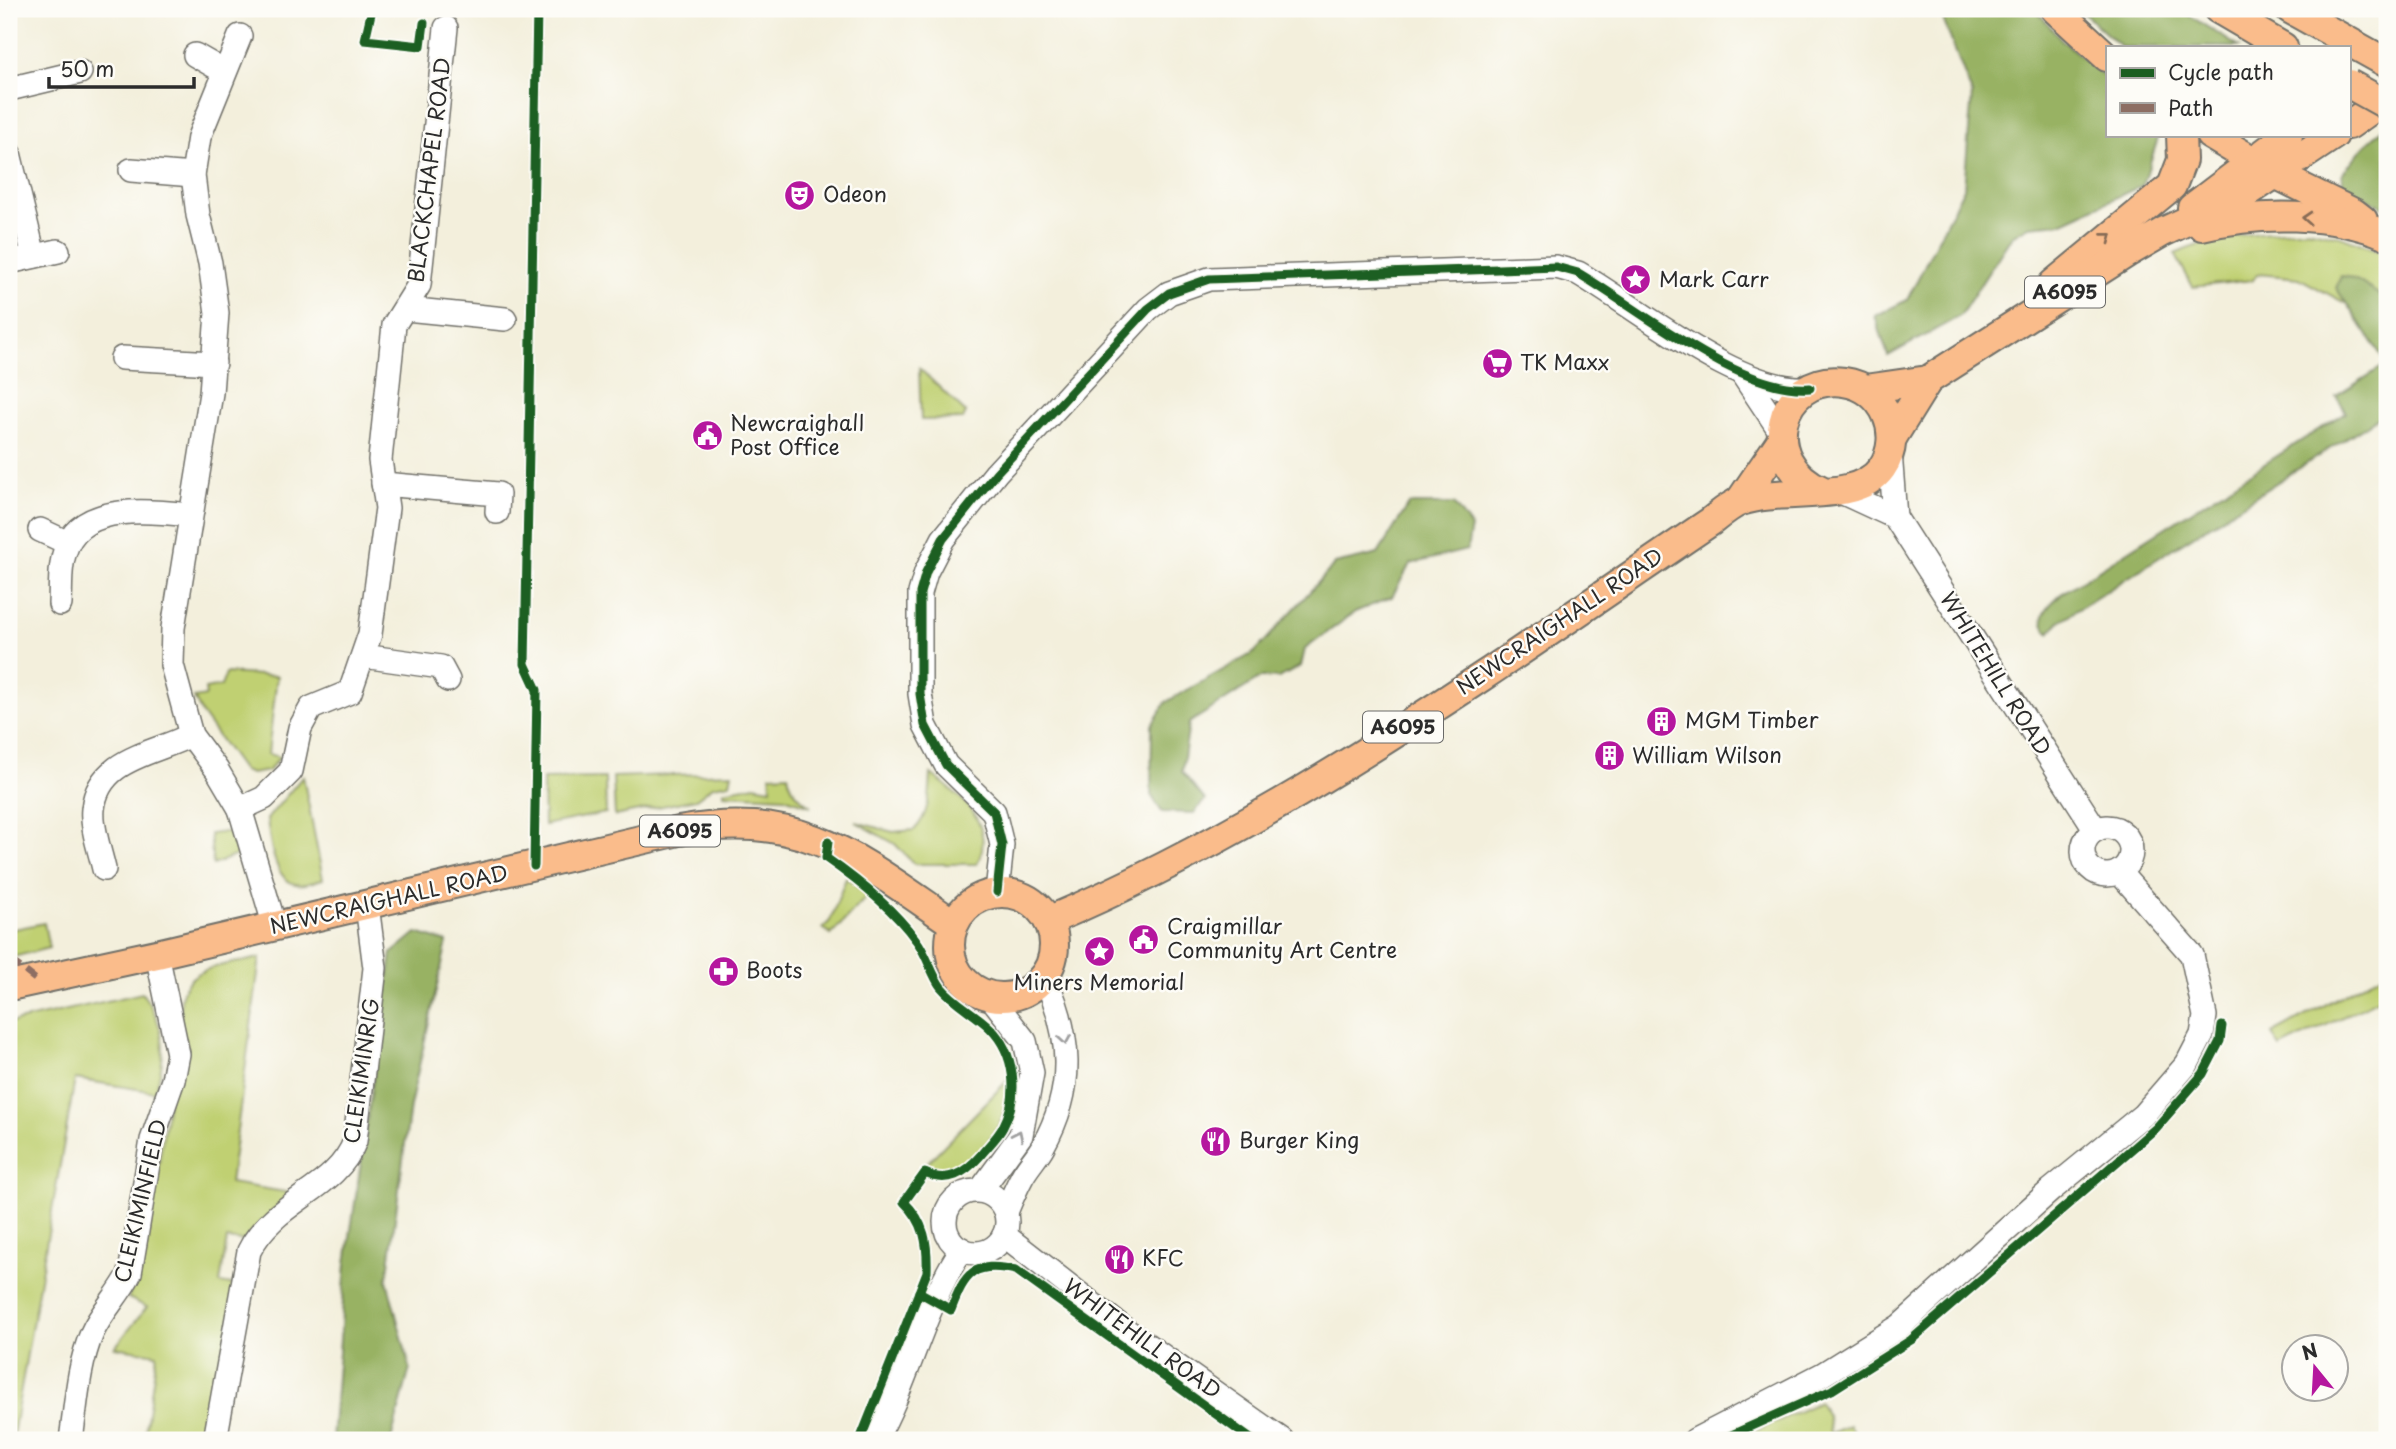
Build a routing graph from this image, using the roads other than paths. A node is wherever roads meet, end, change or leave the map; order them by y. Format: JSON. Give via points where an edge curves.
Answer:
{"nodes":[{"id":1,"x":2055,"y":9,"type":"edge"},
{"id":2,"x":2218,"y":9,"type":"edge"},
{"id":3,"x":2290,"y":9,"type":"edge"},
{"id":4,"x":446,"y":28,"type":"dead end"},
{"id":5,"x":240,"y":36,"type":"dead end"},
{"id":6,"x":2281,"y":46,"type":"edge"},
{"id":7,"x":195,"y":55,"type":"dead end"},
{"id":8,"x":2106,"y":56,"type":"edge"},
{"id":9,"x":2387,"y":65,"type":"edge"},
{"id":10,"x":223,"y":71,"type":"junction"},
{"id":11,"x":80,"y":72,"type":"dead end"},
{"id":12,"x":2350,"y":84,"type":"edge"},
{"id":13,"x":9,"y":89,"type":"edge"},
{"id":14,"x":2350,"y":91,"type":"edge"},
{"id":15,"x":2387,"y":98,"type":"edge"},
{"id":16,"x":2387,"y":105,"type":"edge"},
{"id":17,"x":2350,"y":124,"type":"edge"},
{"id":18,"x":2181,"y":136,"type":"edge"},
{"id":19,"x":2212,"y":136,"type":"edge"},
{"id":20,"x":2287,"y":136,"type":"edge"},
{"id":21,"x":2333,"y":136,"type":"edge"},
{"id":22,"x":9,"y":153,"type":"edge"},
{"id":23,"x":2251,"y":160,"type":"junction"},
{"id":24,"x":131,"y":170,"type":"dead end"},
{"id":25,"x":193,"y":175,"type":"junction"},
{"id":26,"x":2277,"y":175,"type":"junction"},
{"id":27,"x":2162,"y":232,"type":"junction"},
{"id":28,"x":2381,"y":232,"type":"edge"},
{"id":29,"x":58,"y":251,"type":"dead end"},
{"id":30,"x":2127,"y":253,"type":"junction"},
{"id":31,"x":34,"y":256,"type":"junction"},
{"id":32,"x":9,"y":262,"type":"edge"},
{"id":33,"x":407,"y":309,"type":"junction"},
{"id":34,"x":505,"y":319,"type":"dead end"},
{"id":35,"x":2002,"y":331,"type":"junction"},
{"id":36,"x":122,"y":358,"type":"dead end"},
{"id":37,"x":214,"y":363,"type":"junction"},
{"id":38,"x":1743,"y":375,"type":"junction"},
{"id":39,"x":1928,"y":380,"type":"junction"},
{"id":40,"x":1810,"y":388,"type":"junction"},
{"id":41,"x":1865,"y":389,"type":"junction"},
{"id":42,"x":1781,"y":437,"type":"junction"},
{"id":43,"x":1891,"y":445,"type":"junction"},
{"id":44,"x":383,"y":484,"type":"junction"},
{"id":45,"x":1832,"y":491,"type":"junction"},
{"id":46,"x":1740,"y":502,"type":"junction"},
{"id":47,"x":497,"y":512,"type":"dead end"},
{"id":48,"x":189,"y":515,"type":"junction"},
{"id":49,"x":1895,"y":517,"type":"junction"},
{"id":50,"x":40,"y":530,"type":"dead end"},
{"id":51,"x":68,"y":543,"type":"junction"},
{"id":52,"x":60,"y":604,"type":"dead end"},
{"id":53,"x":363,"y":656,"type":"junction"},
{"id":54,"x":448,"y":680,"type":"dead end"},
{"id":55,"x":191,"y":735,"type":"junction"},
{"id":56,"x":240,"y":809,"type":"junction"},
{"id":57,"x":2096,"y":830,"type":"junction"},
{"id":58,"x":104,"y":869,"type":"dead end"},
{"id":59,"x":2119,"y":872,"type":"junction"},
{"id":60,"x":997,"y":892,"type":"junction"},
{"id":61,"x":367,"y":905,"type":"junction"},
{"id":62,"x":1048,"y":920,"type":"junction"},
{"id":63,"x":954,"y":924,"type":"junction"},
{"id":64,"x":275,"y":927,"type":"junction"},
{"id":65,"x":158,"y":954,"type":"junction"},
{"id":66,"x":1044,"y":975,"type":"junction"},
{"id":67,"x":9,"y":986,"type":"edge"},
{"id":68,"x":989,"y":995,"type":"junction"},
{"id":69,"x":980,"y":1191,"type":"junction"},
{"id":70,"x":1006,"y":1212,"type":"junction"},
{"id":71,"x":1004,"y":1236,"type":"junction"},
{"id":72,"x":962,"y":1249,"type":"junction"},
{"id":73,"x":71,"y":1440,"type":"edge"},
{"id":74,"x":215,"y":1440,"type":"edge"},
{"id":75,"x":875,"y":1440,"type":"edge"},
{"id":76,"x":1282,"y":1440,"type":"edge"},
{"id":77,"x":1695,"y":1440,"type":"edge"}],
"edges":[{"from":1,"to":8,"type":"main road"},
{"from":2,"to":6,"type":"main road"},
{"from":3,"to":9,"type":"main road"},
{"from":4,"to":33,"type":"street","name":"BLACKCHAPEL ROAD","via":[[419,285]]},
{"from":5,"to":10,"type":"street"},
{"from":7,"to":10,"type":"street"},
{"from":9,"to":14,"type":"main road"},
{"from":10,"to":25,"type":"street","via":[[199,136]]},
{"from":11,"to":13,"type":"street"},
{"from":12,"to":16,"type":"main road","bridge":true},
{"from":15,"to":17,"type":"main road"},
{"from":35,"to":18,"type":"main road","one_way":true,"via":[[2172,186],[2182,160]]},
{"from":19,"to":23,"type":"main road"},
{"from":20,"to":23,"type":"main road","name":"NEWCRAIGHALL ROAD","number":"A6095"},
{"from":21,"to":26,"type":"main road","name":"NEWCRAIGHALL ROAD","number":"A6095"},
{"from":22,"to":31,"type":"street"},
{"from":23,"to":26,"type":"main road"},
{"from":23,"to":27,"type":"main road","name":"NEWCRAIGHALL ROAD","number":"A6095"},
{"from":24,"to":25,"type":"street"},
{"from":25,"to":37,"type":"street","via":[[217,313]]},
{"from":26,"to":27,"type":"main road","name":"NEWCRAIGHALL ROAD","number":"A6095"},
{"from":26,"to":28,"type":"main road","via":[[2354,213]]},
{"from":27,"to":30,"type":"main road","name":"NEWCRAIGHALL ROAD","number":"A6095"},
{"from":28,"to":30,"type":"main road","one_way":true,"via":[[2319,219],[2230,219]]},
{"from":29,"to":31,"type":"street"},
{"from":30,"to":35,"type":"main road","name":"NEWCRAIGHALL ROAD","number":"A6095"},
{"from":31,"to":32,"type":"street"},
{"from":33,"to":34,"type":"street","name":"BLACKCHAPEL ROAD"},
{"from":33,"to":44,"type":"street","name":"BLACKCHAPEL ROAD","via":[[394,325],[380,460]]},
{"from":35,"to":39,"type":"main road","name":"NEWCRAIGHALL ROAD","number":"A6095"},
{"from":36,"to":37,"type":"street"},
{"from":37,"to":48,"type":"street"},
{"from":38,"to":40,"type":"street"},
{"from":38,"to":42,"type":"street"},
{"from":38,"to":60,"type":"street","via":[[1587,278],[1556,267],[1209,279],[1169,293],[996,473],[943,539],[926,572],[920,593],[920,694],[925,725],[946,765],[994,812],[1002,845]]},
{"from":39,"to":41,"type":"main road","name":"NEWCRAIGHALL ROAD","number":"A6095"},
{"from":39,"to":43,"type":"main road","name":"NEWCRAIGHALL ROAD","number":"A6095"},
{"from":40,"to":41,"type":"main road","name":"NEWCRAIGHALL ROAD","number":"A6095","via":[[1843,382]]},
{"from":40,"to":42,"type":"main road","name":"NEWCRAIGHALL ROAD","number":"A6095","via":[[1785,414]]},
{"from":41,"to":43,"type":"main road","via":[[1885,410]]},
{"from":42,"to":45,"type":"main road","via":[[1785,458],[1794,472],[1807,484]]},
{"from":42,"to":46,"type":"main road","name":"NEWCRAIGHALL ROAD","number":"A6095"},
{"from":43,"to":45,"type":"main road","name":"NEWCRAIGHALL ROAD","number":"A6095","via":[[1883,467],[1871,479],[1857,488]]},
{"from":43,"to":49,"type":"street","name":"WHITEHILL ROAD"},
{"from":44,"to":47,"type":"street","via":[[498,494]]},
{"from":44,"to":53,"type":"street","name":"BLACKCHAPEL ROAD","via":[[387,508]]},
{"from":45,"to":46,"type":"main road","name":"NEWCRAIGHALL ROAD","number":"A6095","via":[[1800,491]]},
{"from":45,"to":49,"type":"street"},
{"from":46,"to":62,"type":"main road","name":"NEWCRAIGHALL ROAD","number":"A6095","via":[[1452,696],[1252,822],[1125,888]]},
{"from":48,"to":51,"type":"street","via":[[116,512],[88,523]]},
{"from":48,"to":55,"type":"street","via":[[172,665]]},
{"from":49,"to":57,"type":"street","name":"WHITEHILL ROAD"},
{"from":50,"to":51,"type":"street"},
{"from":51,"to":52,"type":"street"},
{"from":53,"to":54,"type":"street","via":[[441,667]]},
{"from":53,"to":56,"type":"street","name":"BLACKCHAPEL ROAD","via":[[350,692],[311,708],[304,718],[295,761],[284,781],[264,798]]},
{"from":55,"to":56,"type":"street"},
{"from":55,"to":58,"type":"street","via":[[136,756],[111,771],[98,789],[92,811]]},
{"from":56,"to":64,"type":"street"},
{"from":57,"to":59,"type":"street","via":[[2084,849],[2087,863],[2098,873]]},
{"from":57,"to":59,"type":"street","via":[[2118,830],[2129,841],[2129,862]]},
{"from":59,"to":77,"type":"street","via":[[2192,955],[2205,1016],[2202,1035],[2187,1064],[2143,1115],[2051,1190],[1900,1326],[1823,1374]]},
{"from":60,"to":62,"type":"main road","via":[[1034,903]]},
{"from":60,"to":63,"type":"main road","via":[[977,899]]},
{"from":61,"to":63,"type":"main road","name":"NEWCRAIGHALL ROAD","number":"A6095","via":[[679,831],[753,825],[828,842]]},
{"from":61,"to":64,"type":"main road","name":"NEWCRAIGHALL ROAD","number":"A6095"},
{"from":61,"to":74,"type":"street","name":"CLEIKIMINRIG","via":[[375,968],[355,1141],[348,1160],[270,1219],[248,1251]]},
{"from":62,"to":66,"type":"main road","via":[[1054,948]]},
{"from":63,"to":68,"type":"main road","via":[[950,943],[958,973]]},
{"from":64,"to":65,"type":"main road","name":"NEWCRAIGHALL ROAD","number":"A6095"},
{"from":65,"to":67,"type":"main road","name":"NEWCRAIGHALL ROAD","number":"A6095"},
{"from":65,"to":73,"type":"street","name":"CLEIKIMINFIELD","via":[[176,1036],[176,1067],[152,1140],[130,1273],[93,1331],[85,1353]]},
{"from":66,"to":68,"type":"main road","via":[[1017,995]]},
{"from":66,"to":70,"type":"street","one_way":true,"via":[[1059,1008],[1067,1048],[1065,1092],[1043,1146],[1022,1176]]},
{"from":69,"to":68,"type":"street","one_way":true,"via":[[1021,1135],[1032,1073],[1024,1041]]},
{"from":69,"to":70,"type":"street","via":[[996,1198]]},
{"from":69,"to":72,"type":"street","via":[[956,1199],[947,1213],[947,1230]]},
{"from":70,"to":71,"type":"street"},
{"from":71,"to":72,"type":"street","via":[[981,1253]]},
{"from":71,"to":76,"type":"street","name":"WHITEHILL ROAD","via":[[1127,1331]]},
{"from":72,"to":75,"type":"street","via":[[947,1271],[896,1404]]}]}
